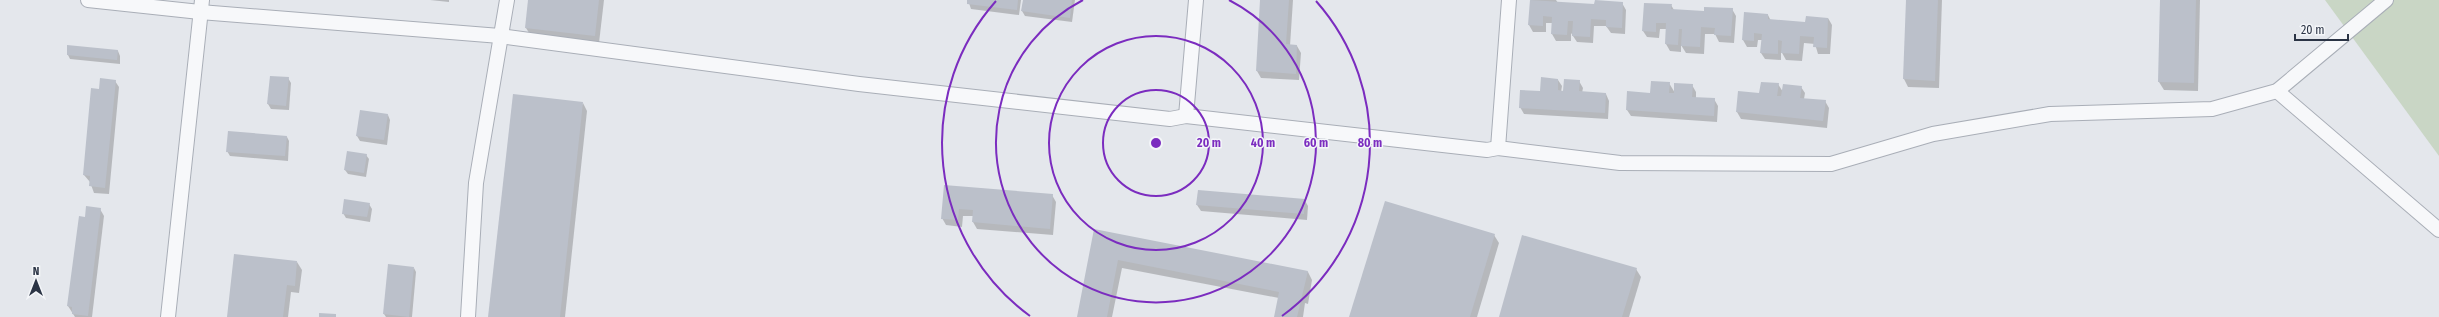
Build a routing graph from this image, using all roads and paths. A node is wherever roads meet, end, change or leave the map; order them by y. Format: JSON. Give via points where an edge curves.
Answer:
{"nodes":[{"id":1,"x":88,"y":0,"type":"edge"},
{"id":2,"x":506,"y":0,"type":"edge"},
{"id":3,"x":1196,"y":0,"type":"edge"},
{"id":4,"x":1509,"y":0,"type":"edge"},
{"id":5,"x":2386,"y":0,"type":"edge"},
{"id":6,"x":201,"y":6,"type":"edge"},
{"id":7,"x":500,"y":36,"type":"junction"},
{"id":8,"x":2277,"y":91,"type":"junction"},
{"id":9,"x":1186,"y":116,"type":"junction"},
{"id":10,"x":1498,"y":148,"type":"junction"},
{"id":11,"x":2439,"y":230,"type":"edge"},
{"id":12,"x":168,"y":317,"type":"edge"},
{"id":13,"x":468,"y":317,"type":"edge"}],
"edges":[{"from":1,"to":6,"type":"street"},
{"from":2,"to":7,"type":"street"},
{"from":3,"to":9,"type":"street"},
{"from":4,"to":10,"type":"street"},
{"from":5,"to":8,"type":"street"},
{"from":6,"to":7,"type":"street"},
{"from":6,"to":12,"type":"street"},
{"from":7,"to":9,"type":"street","via":[[859,84],[1170,118]]},
{"from":7,"to":13,"type":"street","via":[[476,183]]},
{"from":8,"to":10,"type":"street","via":[[2212,109],[2050,114],[1933,134],[1831,164],[1620,163]]},
{"from":8,"to":11,"type":"street"},
{"from":9,"to":10,"type":"street","via":[[1487,150]]}]}
